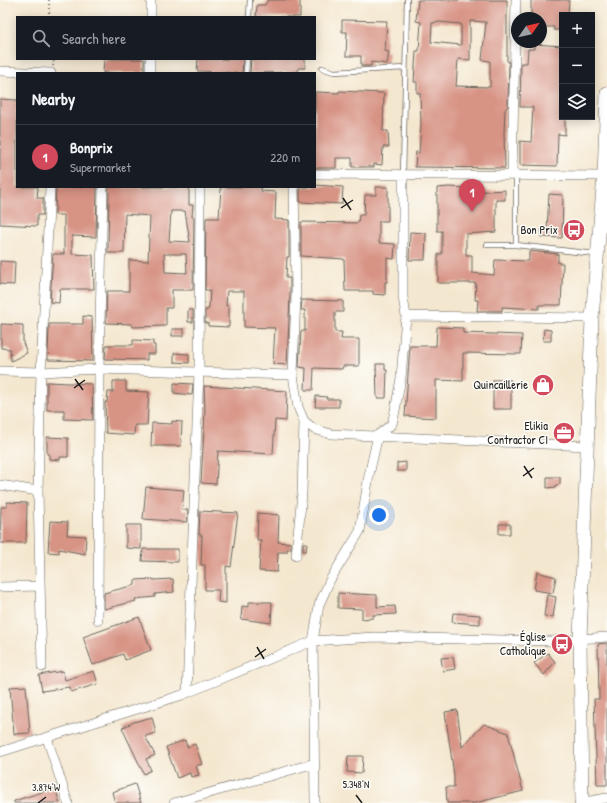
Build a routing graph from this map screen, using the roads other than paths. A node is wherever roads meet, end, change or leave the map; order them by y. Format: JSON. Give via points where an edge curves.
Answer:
{"nodes":[{"id":1,"x":151,"y":0,"type":"edge"},
{"id":2,"x":250,"y":0,"type":"edge"},
{"id":3,"x":407,"y":0,"type":"edge"},
{"id":4,"x":516,"y":0,"type":"edge"},
{"id":5,"x":151,"y":16,"type":"edge"},
{"id":6,"x":249,"y":16,"type":"edge"},
{"id":7,"x":150,"y":60,"type":"edge"},
{"id":8,"x":247,"y":60,"type":"edge"},
{"id":9,"x":322,"y":68,"type":"dead end"},
{"id":10,"x":405,"y":68,"type":"junction"},
{"id":11,"x":0,"y":71,"type":"edge"},
{"id":12,"x":26,"y":72,"type":"edge"},
{"id":13,"x":150,"y":72,"type":"edge"},
{"id":14,"x":246,"y":72,"type":"edge"},
{"id":15,"x":607,"y":93,"type":"edge"},
{"id":16,"x":316,"y":174,"type":"edge"},
{"id":17,"x":403,"y":175,"type":"junction"},
{"id":18,"x":514,"y":175,"type":"junction"},
{"id":19,"x":604,"y":176,"type":"junction"},
{"id":20,"x":50,"y":188,"type":"edge"},
{"id":21,"x":103,"y":188,"type":"edge"},
{"id":22,"x":200,"y":188,"type":"edge"},
{"id":23,"x":294,"y":188,"type":"edge"},
{"id":24,"x":487,"y":245,"type":"dead end"},
{"id":25,"x":516,"y":245,"type":"junction"},
{"id":26,"x":598,"y":254,"type":"junction"},
{"id":27,"x":406,"y":316,"type":"junction"},
{"id":28,"x":592,"y":318,"type":"junction"},
{"id":29,"x":99,"y":369,"type":"junction"},
{"id":30,"x":0,"y":371,"type":"edge"},
{"id":31,"x":199,"y":371,"type":"junction"},
{"id":32,"x":41,"y":372,"type":"junction"},
{"id":33,"x":293,"y":375,"type":"junction"},
{"id":34,"x":304,"y":421,"type":"junction"},
{"id":35,"x":378,"y":435,"type":"junction"},
{"id":36,"x":587,"y":446,"type":"junction"},
{"id":37,"x":0,"y":485,"type":"edge"},
{"id":38,"x":38,"y":491,"type":"junction"},
{"id":39,"x":296,"y":556,"type":"dead end"},
{"id":40,"x":40,"y":586,"type":"junction"},
{"id":41,"x":0,"y":587,"type":"edge"},
{"id":42,"x":98,"y":620,"type":"dead end"},
{"id":43,"x":607,"y":637,"type":"edge"},
{"id":44,"x":580,"y":639,"type":"junction"},
{"id":45,"x":314,"y":640,"type":"junction"},
{"id":46,"x":42,"y":666,"type":"dead end"},
{"id":47,"x":187,"y":693,"type":"junction"},
{"id":48,"x":47,"y":738,"type":"junction"},
{"id":49,"x":0,"y":752,"type":"edge"},
{"id":50,"x":314,"y":763,"type":"junction"},
{"id":51,"x":607,"y":798,"type":"edge"},
{"id":52,"x":68,"y":803,"type":"edge"},
{"id":53,"x":174,"y":803,"type":"edge"},
{"id":54,"x":315,"y":803,"type":"edge"},
{"id":55,"x":581,"y":803,"type":"edge"}],
"edges":[{"from":1,"to":5,"type":"street"},
{"from":2,"to":6,"type":"lane"},
{"from":3,"to":10,"type":"lane"},
{"from":4,"to":18,"type":"street"},
{"from":7,"to":13,"type":"street"},
{"from":8,"to":14,"type":"lane"},
{"from":9,"to":10,"type":"lane","via":[[334,72]]},
{"from":10,"to":17,"type":"lane"},
{"from":11,"to":12,"type":"street"},
{"from":15,"to":19,"type":"street"},
{"from":16,"to":17,"type":"street"},
{"from":17,"to":18,"type":"street"},
{"from":17,"to":27,"type":"street","via":[[403,297]]},
{"from":18,"to":19,"type":"street"},
{"from":18,"to":25,"type":"lane"},
{"from":19,"to":26,"type":"street"},
{"from":20,"to":32,"type":"street"},
{"from":21,"to":29,"type":"street"},
{"from":22,"to":31,"type":"street"},
{"from":23,"to":33,"type":"street","via":[[296,294]]},
{"from":24,"to":25,"type":"lane"},
{"from":25,"to":26,"type":"lane"},
{"from":26,"to":28,"type":"street"},
{"from":27,"to":28,"type":"street"},
{"from":27,"to":35,"type":"street","via":[[401,378],[392,424]]},
{"from":28,"to":36,"type":"street"},
{"from":29,"to":31,"type":"street"},
{"from":29,"to":32,"type":"street"},
{"from":29,"to":42,"type":"street"},
{"from":30,"to":32,"type":"street"},
{"from":31,"to":33,"type":"street"},
{"from":31,"to":47,"type":"street"},
{"from":32,"to":38,"type":"street"},
{"from":33,"to":34,"type":"street","via":[[298,407]]},
{"from":34,"to":35,"type":"street","via":[[314,429],[331,434]]},
{"from":34,"to":39,"type":"street","via":[[302,493]]},
{"from":35,"to":36,"type":"street"},
{"from":35,"to":45,"type":"street","via":[[360,531],[330,580],[319,605]]},
{"from":36,"to":44,"type":"street"},
{"from":37,"to":38,"type":"street"},
{"from":38,"to":40,"type":"street"},
{"from":40,"to":41,"type":"street"},
{"from":40,"to":46,"type":"street"},
{"from":43,"to":44,"type":"street"},
{"from":44,"to":45,"type":"street"},
{"from":44,"to":55,"type":"street"},
{"from":45,"to":47,"type":"street"},
{"from":45,"to":50,"type":"street"},
{"from":47,"to":48,"type":"street"},
{"from":48,"to":49,"type":"street"},
{"from":48,"to":52,"type":"street"},
{"from":50,"to":53,"type":"street"},
{"from":50,"to":54,"type":"street"},
{"from":51,"to":55,"type":"street"}]}
